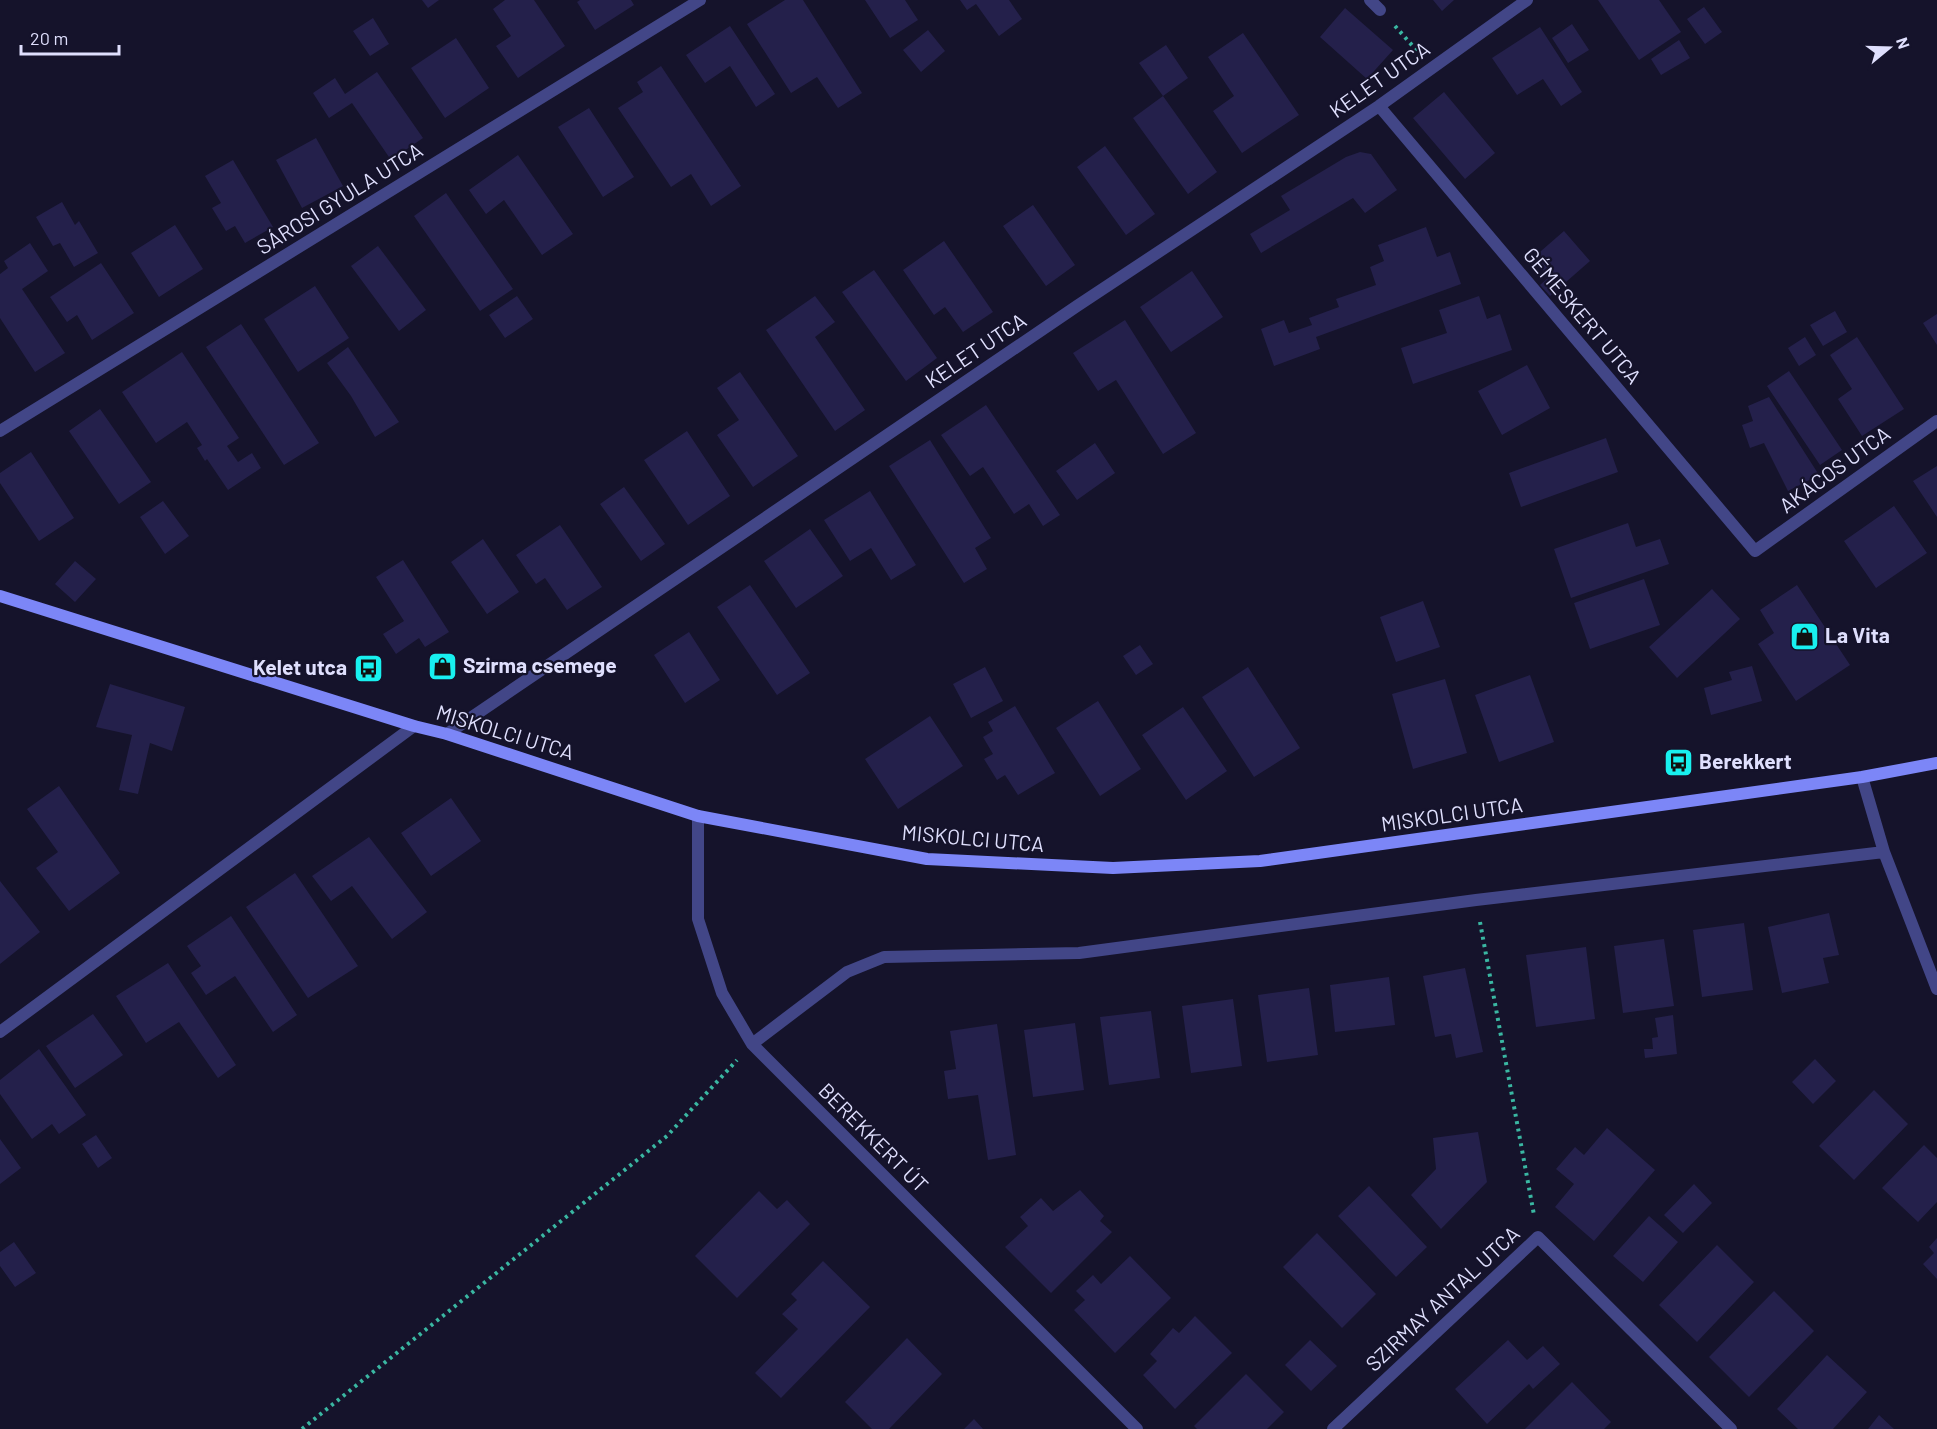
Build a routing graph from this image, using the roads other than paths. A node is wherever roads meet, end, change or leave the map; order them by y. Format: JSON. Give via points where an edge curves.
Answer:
{"nodes":[{"id":1,"x":700,"y":0,"type":"edge"},
{"id":2,"x":1370,"y":0,"type":"edge"},
{"id":3,"x":1527,"y":0,"type":"edge"},
{"id":4,"x":1380,"y":10,"type":"road end"},
{"id":5,"x":1379,"y":106,"type":"junction"},
{"id":6,"x":1937,"y":421,"type":"edge"},
{"id":7,"x":0,"y":431,"type":"edge"},
{"id":8,"x":1755,"y":551,"type":"joint"},
{"id":9,"x":0,"y":596,"type":"edge"},
{"id":10,"x":414,"y":726,"type":"junction"},
{"id":11,"x":447,"y":734,"type":"junction"},
{"id":12,"x":1937,"y":764,"type":"edge"},
{"id":13,"x":1862,"y":777,"type":"junction"},
{"id":14,"x":698,"y":816,"type":"junction"},
{"id":15,"x":1884,"y":852,"type":"junction"},
{"id":16,"x":1937,"y":989,"type":"edge"},
{"id":17,"x":0,"y":1032,"type":"edge"},
{"id":18,"x":752,"y":1044,"type":"junction"},
{"id":19,"x":1137,"y":1429,"type":"edge"},
{"id":20,"x":1333,"y":1429,"type":"edge"},
{"id":21,"x":1731,"y":1429,"type":"edge"}],
"edges":[{"from":1,"to":7,"type":"street","name":"SÁROSI GYULA UTCA"},
{"from":2,"to":4,"type":"street"},
{"from":3,"to":5,"type":"street","name":"KELET UTCA"},
{"from":5,"to":8,"type":"street","name":"GÉMESKERT UTCA"},
{"from":5,"to":11,"type":"street","name":"KELET UTCA"},
{"from":6,"to":8,"type":"street","name":"AKÁCOS UTCA"},
{"from":9,"to":10,"type":"main road","name":"MISKOLCI UTCA"},
{"from":10,"to":11,"type":"main road","name":"MISKOLCI UTCA"},
{"from":10,"to":17,"type":"street"},
{"from":11,"to":14,"type":"main road","name":"MISKOLCI UTCA"},
{"from":12,"to":13,"type":"main road","name":"MISKOLCI UTCA"},
{"from":13,"to":14,"type":"main road","name":"MISKOLCI UTCA","via":[[1260,861],[1113,868],[927,859]]},
{"from":13,"to":15,"type":"street"},
{"from":14,"to":18,"type":"street","name":"BEREKKERT ÚT","via":[[698,918],[722,993]]},
{"from":15,"to":16,"type":"street"},
{"from":15,"to":18,"type":"street","via":[[1476,900],[1079,953],[884,957],[848,972]]},
{"from":18,"to":19,"type":"street","name":"BEREKKERT ÚT"},
{"from":20,"to":21,"type":"street","name":"SZIRMAY ANTAL UTCA","via":[[1538,1237]]}]}
